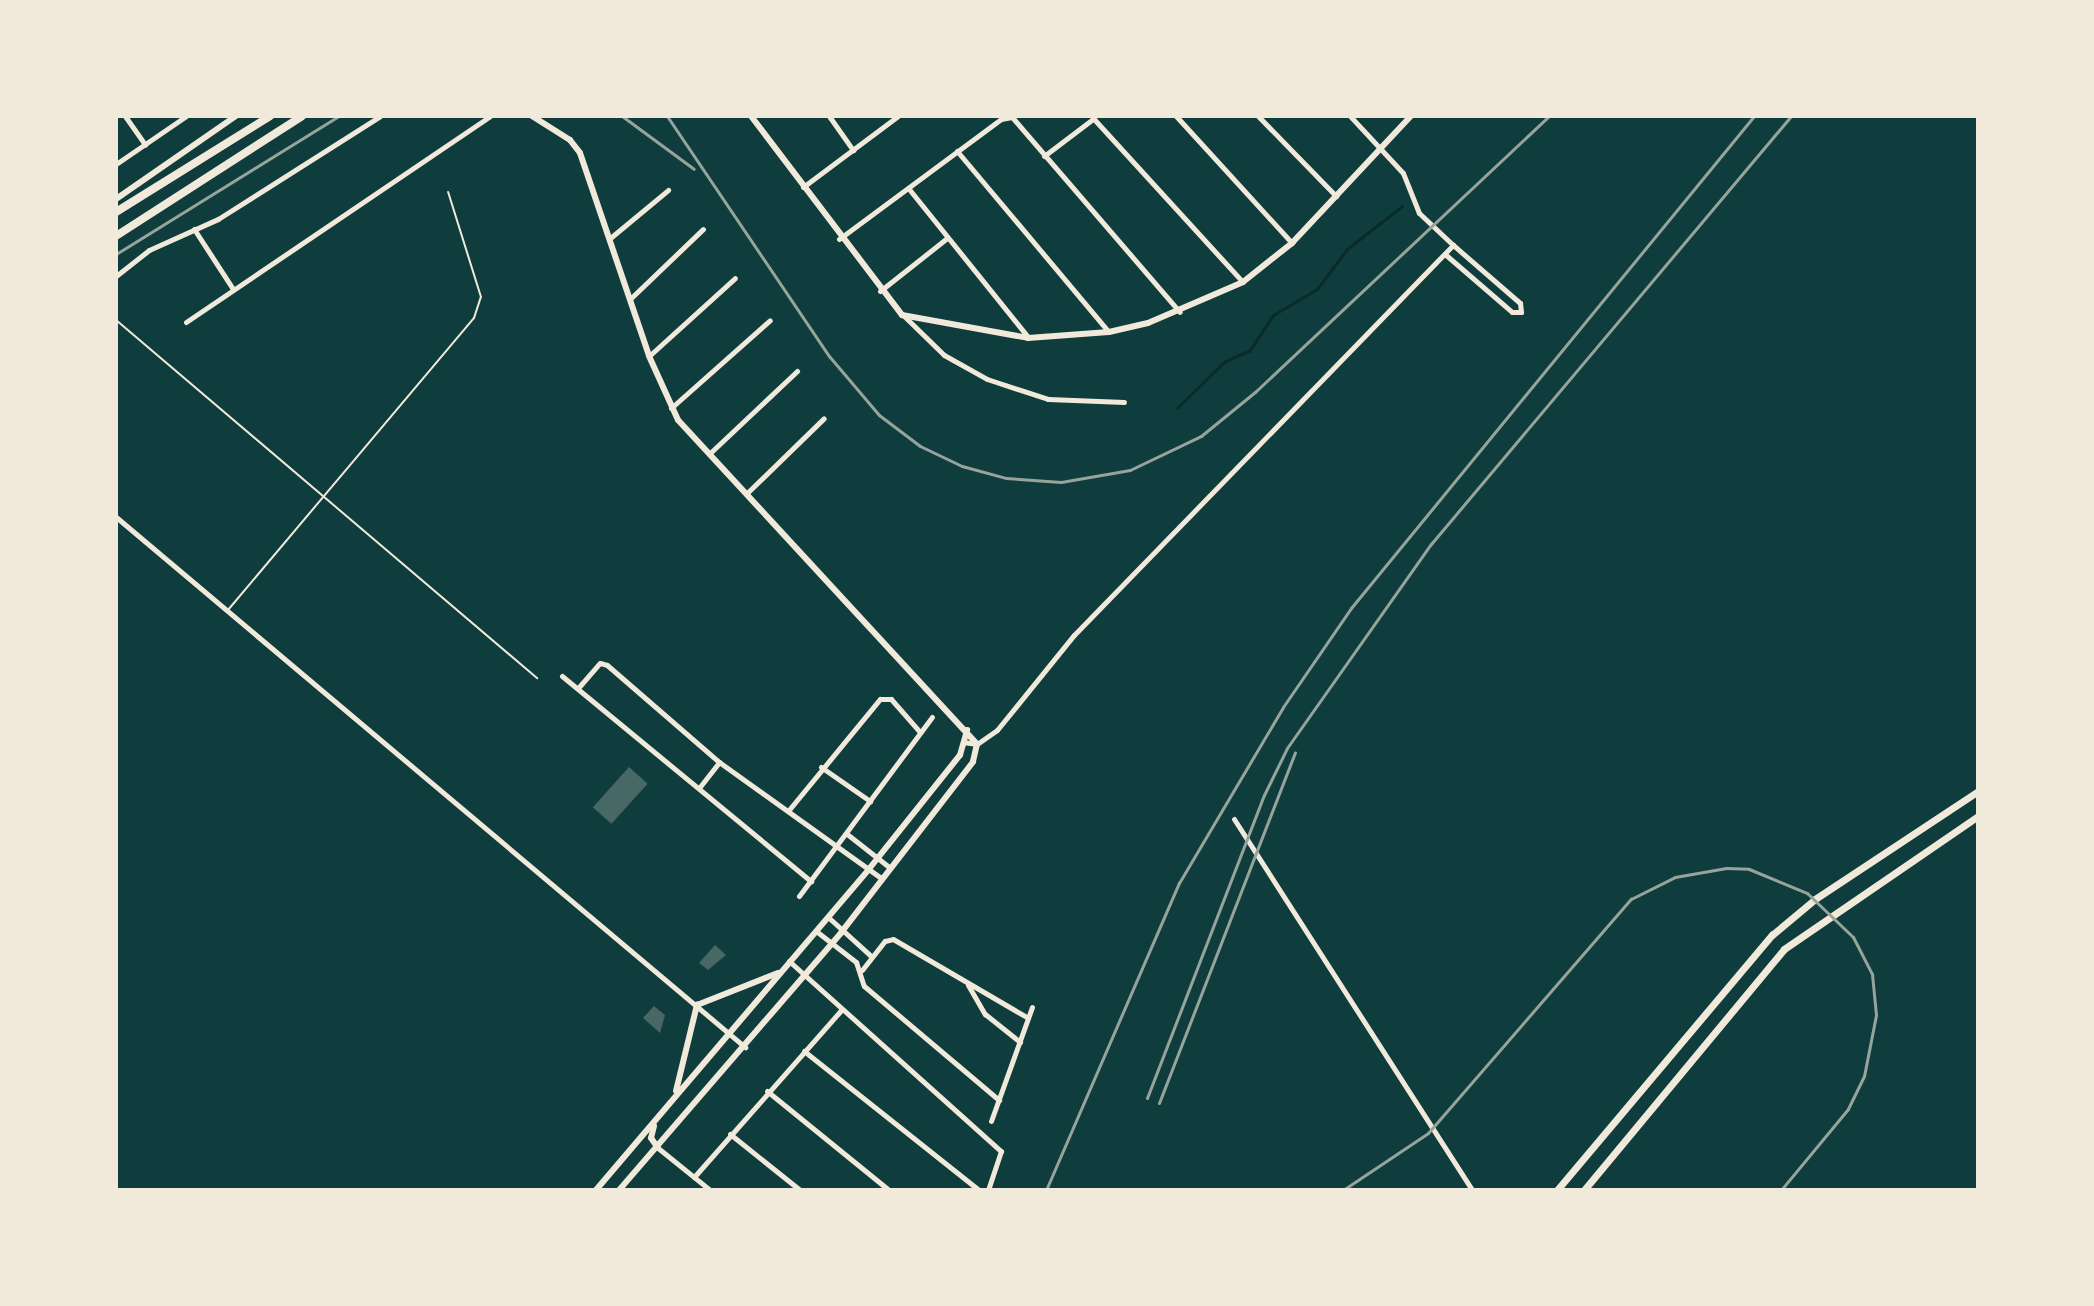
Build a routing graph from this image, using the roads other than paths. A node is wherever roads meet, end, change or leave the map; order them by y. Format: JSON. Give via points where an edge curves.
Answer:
{"nodes":[{"id":1,"x":125,"y":116,"type":"edge"},
{"id":2,"x":186,"y":116,"type":"edge"},
{"id":3,"x":236,"y":116,"type":"edge"},
{"id":4,"x":270,"y":116,"type":"edge"},
{"id":5,"x":302,"y":116,"type":"edge"},
{"id":6,"x":380,"y":116,"type":"edge"},
{"id":7,"x":490,"y":116,"type":"edge"},
{"id":8,"x":532,"y":116,"type":"edge"},
{"id":9,"x":751,"y":116,"type":"edge"},
{"id":10,"x":829,"y":116,"type":"edge"},
{"id":11,"x":898,"y":116,"type":"edge"},
{"id":12,"x":1176,"y":116,"type":"edge"},
{"id":13,"x":1258,"y":116,"type":"edge"},
{"id":14,"x":1350,"y":116,"type":"edge"},
{"id":15,"x":1411,"y":116,"type":"edge"},
{"id":16,"x":1008,"y":117,"type":"edge"},
{"id":17,"x":1095,"y":117,"type":"edge"},
{"id":18,"x":145,"y":145,"type":"junction"},
{"id":19,"x":1382,"y":146,"type":"junction"},
{"id":20,"x":853,"y":150,"type":"junction"},
{"id":21,"x":957,"y":151,"type":"junction"},
{"id":22,"x":1044,"y":156,"type":"junction"},
{"id":23,"x":116,"y":164,"type":"edge"},
{"id":24,"x":803,"y":188,"type":"junction"},
{"id":25,"x":909,"y":188,"type":"junction"},
{"id":26,"x":668,"y":190,"type":"dead end"},
{"id":27,"x":448,"y":192,"type":"dead end"},
{"id":28,"x":1336,"y":196,"type":"junction"},
{"id":29,"x":116,"y":199,"type":"edge"},
{"id":30,"x":116,"y":212,"type":"edge"},
{"id":31,"x":194,"y":229,"type":"junction"},
{"id":32,"x":703,"y":229,"type":"dead end"},
{"id":33,"x":116,"y":236,"type":"edge"},
{"id":34,"x":947,"y":238,"type":"junction"},
{"id":35,"x":609,"y":239,"type":"junction"},
{"id":36,"x":839,"y":239,"type":"junction"},
{"id":37,"x":1292,"y":243,"type":"junction"},
{"id":38,"x":1453,"y":245,"type":"junction"},
{"id":39,"x":1446,"y":255,"type":"junction"},
{"id":40,"x":1468,"y":257,"type":"junction"},
{"id":41,"x":1461,"y":266,"type":"junction"},
{"id":42,"x":116,"y":276,"type":"edge"},
{"id":43,"x":735,"y":278,"type":"dead end"},
{"id":44,"x":1493,"y":279,"type":"junction"},
{"id":45,"x":1243,"y":282,"type":"junction"},
{"id":46,"x":1485,"y":288,"type":"junction"},
{"id":47,"x":233,"y":289,"type":"junction"},
{"id":48,"x":880,"y":291,"type":"junction"},
{"id":49,"x":630,"y":299,"type":"junction"},
{"id":50,"x":1180,"y":312,"type":"junction"},
{"id":51,"x":902,"y":315,"type":"junction"},
{"id":52,"x":116,"y":320,"type":"edge"},
{"id":53,"x":770,"y":320,"type":"dead end"},
{"id":54,"x":186,"y":322,"type":"dead end"},
{"id":55,"x":1109,"y":332,"type":"junction"},
{"id":56,"x":1028,"y":338,"type":"junction"},
{"id":57,"x":649,"y":356,"type":"junction"},
{"id":58,"x":797,"y":371,"type":"dead end"},
{"id":59,"x":1124,"y":402,"type":"dead end"},
{"id":60,"x":670,"y":409,"type":"junction"},
{"id":61,"x":824,"y":418,"type":"dead end"},
{"id":62,"x":709,"y":454,"type":"junction"},
{"id":63,"x":324,"y":493,"type":"junction"},
{"id":64,"x":747,"y":493,"type":"junction"},
{"id":65,"x":116,"y":517,"type":"edge"},
{"id":66,"x":226,"y":611,"type":"junction"},
{"id":67,"x":562,"y":676,"type":"dead end"},
{"id":68,"x":537,"y":678,"type":"dead end"},
{"id":69,"x":578,"y":688,"type":"junction"},
{"id":70,"x":932,"y":717,"type":"dead end"},
{"id":71,"x":967,"y":730,"type":"junction"},
{"id":72,"x":920,"y":732,"type":"junction"},
{"id":73,"x":963,"y":742,"type":"junction"},
{"id":74,"x":977,"y":744,"type":"junction"},
{"id":75,"x":719,"y":762,"type":"junction"},
{"id":76,"x":821,"y":766,"type":"junction"},
{"id":77,"x":699,"y":788,"type":"junction"},
{"id":78,"x":1978,"y":791,"type":"edge"},
{"id":79,"x":870,"y":801,"type":"junction"},
{"id":80,"x":788,"y":811,"type":"junction"},
{"id":81,"x":1978,"y":816,"type":"edge"},
{"id":82,"x":1234,"y":819,"type":"dead end"},
{"id":83,"x":847,"y":834,"type":"junction"},
{"id":84,"x":839,"y":846,"type":"junction"},
{"id":85,"x":879,"y":856,"type":"junction"},
{"id":86,"x":891,"y":865,"type":"junction"},
{"id":87,"x":867,"y":871,"type":"junction"},
{"id":88,"x":811,"y":881,"type":"junction"},
{"id":89,"x":879,"y":881,"type":"junction"},
{"id":90,"x":799,"y":896,"type":"dead end"},
{"id":91,"x":828,"y":917,"type":"junction"},
{"id":92,"x":816,"y":931,"type":"junction"},
{"id":93,"x":841,"y":933,"type":"junction"},
{"id":94,"x":832,"y":944,"type":"junction"},
{"id":95,"x":872,"y":957,"type":"junction"},
{"id":96,"x":788,"y":961,"type":"junction"},
{"id":97,"x":862,"y":970,"type":"junction"},
{"id":98,"x":779,"y":973,"type":"junction"},
{"id":99,"x":805,"y":978,"type":"junction"},
{"id":100,"x":968,"y":985,"type":"junction"},
{"id":101,"x":697,"y":1005,"type":"junction"},
{"id":102,"x":1032,"y":1007,"type":"dead end"},
{"id":103,"x":841,"y":1010,"type":"junction"},
{"id":104,"x":1028,"y":1018,"type":"junction"},
{"id":105,"x":729,"y":1033,"type":"junction"},
{"id":106,"x":1020,"y":1042,"type":"junction"},
{"id":107,"x":745,"y":1047,"type":"junction"},
{"id":108,"x":804,"y":1051,"type":"junction"},
{"id":109,"x":767,"y":1091,"type":"junction"},
{"id":110,"x":674,"y":1098,"type":"junction"},
{"id":111,"x":999,"y":1100,"type":"junction"},
{"id":112,"x":662,"y":1112,"type":"junction"},
{"id":113,"x":991,"y":1121,"type":"dead end"},
{"id":114,"x":730,"y":1134,"type":"junction"},
{"id":115,"x":658,"y":1148,"type":"junction"},
{"id":116,"x":694,"y":1177,"type":"junction"},
{"id":117,"x":596,"y":1190,"type":"edge"},
{"id":118,"x":619,"y":1190,"type":"edge"},
{"id":119,"x":710,"y":1190,"type":"edge"},
{"id":120,"x":800,"y":1190,"type":"edge"},
{"id":121,"x":889,"y":1190,"type":"edge"},
{"id":122,"x":979,"y":1190,"type":"edge"},
{"id":123,"x":988,"y":1190,"type":"edge"},
{"id":124,"x":1472,"y":1190,"type":"edge"},
{"id":125,"x":1555,"y":1190,"type":"edge"},
{"id":126,"x":1584,"y":1190,"type":"edge"}],
"edges":[{"from":1,"to":18,"type":"street"},
{"from":2,"to":18,"type":"street"},
{"from":3,"to":29,"type":"street"},
{"from":4,"to":30,"type":"highway"},
{"from":5,"to":33,"type":"highway"},
{"from":6,"to":31,"type":"street"},
{"from":7,"to":47,"type":"street"},
{"from":8,"to":35,"type":"street","via":[[576,146]]},
{"from":9,"to":24,"type":"street"},
{"from":10,"to":20,"type":"street"},
{"from":11,"to":20,"type":"street"},
{"from":12,"to":37,"type":"street"},
{"from":13,"to":28,"type":"street"},
{"from":14,"to":19,"type":"street"},
{"from":15,"to":19,"type":"street"},
{"from":16,"to":21,"type":"street"},
{"from":16,"to":22,"type":"street"},
{"from":17,"to":22,"type":"street"},
{"from":17,"to":45,"type":"street"},
{"from":18,"to":23,"type":"street"},
{"from":19,"to":28,"type":"street"},
{"from":19,"to":38,"type":"street","via":[[1403,173],[1419,213]]},
{"from":20,"to":24,"type":"street"},
{"from":21,"to":25,"type":"street"},
{"from":21,"to":55,"type":"street"},
{"from":22,"to":50,"type":"street"},
{"from":24,"to":36,"type":"street"},
{"from":25,"to":34,"type":"street"},
{"from":25,"to":36,"type":"street"},
{"from":26,"to":35,"type":"street"},
{"from":27,"to":63,"type":"lane","via":[[481,297],[479,309]]},
{"from":28,"to":37,"type":"street"},
{"from":31,"to":42,"type":"street","via":[[149,250]]},
{"from":31,"to":47,"type":"street"},
{"from":32,"to":49,"type":"street"},
{"from":34,"to":48,"type":"street"},
{"from":34,"to":56,"type":"street"},
{"from":35,"to":49,"type":"street"},
{"from":36,"to":48,"type":"street"},
{"from":37,"to":45,"type":"street"},
{"from":38,"to":39,"type":"street"},
{"from":38,"to":40,"type":"street"},
{"from":39,"to":41,"type":"street"},
{"from":39,"to":74,"type":"street","via":[[1074,635],[997,730]]},
{"from":40,"to":41,"type":"street"},
{"from":40,"to":44,"type":"street"},
{"from":41,"to":46,"type":"street"},
{"from":43,"to":57,"type":"street"},
{"from":44,"to":46,"type":"street"},
{"from":44,"to":46,"type":"street","via":[[1520,303],[1521,312],[1512,312]]},
{"from":45,"to":50,"type":"street"},
{"from":47,"to":54,"type":"street"},
{"from":48,"to":51,"type":"street"},
{"from":49,"to":57,"type":"street"},
{"from":50,"to":55,"type":"street"},
{"from":51,"to":56,"type":"street"},
{"from":51,"to":59,"type":"street","via":[[944,355],[987,379],[1048,399]]},
{"from":52,"to":63,"type":"lane"},
{"from":53,"to":60,"type":"street"},
{"from":55,"to":56,"type":"street"},
{"from":57,"to":60,"type":"street"},
{"from":58,"to":62,"type":"street"},
{"from":60,"to":62,"type":"street"},
{"from":61,"to":64,"type":"street"},
{"from":62,"to":64,"type":"street"},
{"from":63,"to":66,"type":"lane"},
{"from":63,"to":68,"type":"lane"},
{"from":64,"to":71,"type":"street"},
{"from":65,"to":66,"type":"street"},
{"from":66,"to":101,"type":"street"},
{"from":67,"to":69,"type":"street"},
{"from":69,"to":75,"type":"street","via":[[598,665],[607,665]]},
{"from":69,"to":77,"type":"street"},
{"from":70,"to":72,"type":"street"},
{"from":71,"to":73,"type":"street"},
{"from":71,"to":74,"type":"street"},
{"from":72,"to":76,"type":"street","via":[[891,699],[883,698]]},
{"from":72,"to":79,"type":"street"},
{"from":73,"to":74,"type":"street"},
{"from":73,"to":85,"type":"street","via":[[960,755]]},
{"from":74,"to":86,"type":"street","via":[[973,762]]},
{"from":75,"to":77,"type":"street"},
{"from":75,"to":80,"type":"street"},
{"from":76,"to":79,"type":"street"},
{"from":76,"to":80,"type":"street"},
{"from":77,"to":88,"type":"street"},
{"from":78,"to":125,"type":"main road","via":[[1815,899],[1766,941]]},
{"from":79,"to":83,"type":"street"},
{"from":80,"to":84,"type":"street"},
{"from":81,"to":126,"type":"main road","via":[[1784,949]]},
{"from":82,"to":124,"type":"street"},
{"from":83,"to":84,"type":"street"},
{"from":83,"to":85,"type":"street"},
{"from":84,"to":87,"type":"street"},
{"from":84,"to":88,"type":"street"},
{"from":85,"to":86,"type":"street"},
{"from":85,"to":87,"type":"street"},
{"from":86,"to":89,"type":"street"},
{"from":87,"to":89,"type":"street"},
{"from":87,"to":91,"type":"street"},
{"from":88,"to":90,"type":"street"},
{"from":89,"to":93,"type":"street"},
{"from":91,"to":92,"type":"street"},
{"from":91,"to":93,"type":"street"},
{"from":92,"to":94,"type":"street"},
{"from":92,"to":96,"type":"street"},
{"from":93,"to":94,"type":"street"},
{"from":93,"to":95,"type":"street"},
{"from":94,"to":97,"type":"street"},
{"from":94,"to":99,"type":"street"},
{"from":95,"to":97,"type":"street"},
{"from":95,"to":100,"type":"street","via":[[893,939]]},
{"from":96,"to":98,"type":"street"},
{"from":96,"to":99,"type":"street"},
{"from":97,"to":111,"type":"street","via":[[864,986]]},
{"from":98,"to":101,"type":"street"},
{"from":98,"to":105,"type":"street"},
{"from":99,"to":103,"type":"street"},
{"from":99,"to":107,"type":"street"},
{"from":100,"to":104,"type":"street"},
{"from":100,"to":106,"type":"street","via":[[985,1014]]},
{"from":101,"to":105,"type":"street"},
{"from":101,"to":110,"type":"street"},
{"from":102,"to":104,"type":"street"},
{"from":103,"to":108,"type":"street"},
{"from":103,"to":123,"type":"street","via":[[999,1148],[1001,1161]]},
{"from":104,"to":106,"type":"street"},
{"from":105,"to":107,"type":"street"},
{"from":105,"to":110,"type":"street"},
{"from":106,"to":111,"type":"street"},
{"from":107,"to":115,"type":"street"},
{"from":108,"to":109,"type":"street"},
{"from":108,"to":122,"type":"street"},
{"from":109,"to":114,"type":"street"},
{"from":109,"to":121,"type":"street"},
{"from":110,"to":112,"type":"street"},
{"from":111,"to":113,"type":"street"},
{"from":112,"to":115,"type":"street","via":[[651,1136]]},
{"from":112,"to":117,"type":"street"},
{"from":114,"to":116,"type":"street"},
{"from":114,"to":120,"type":"street"},
{"from":115,"to":116,"type":"street"},
{"from":115,"to":118,"type":"street"},
{"from":116,"to":119,"type":"street"}]}
